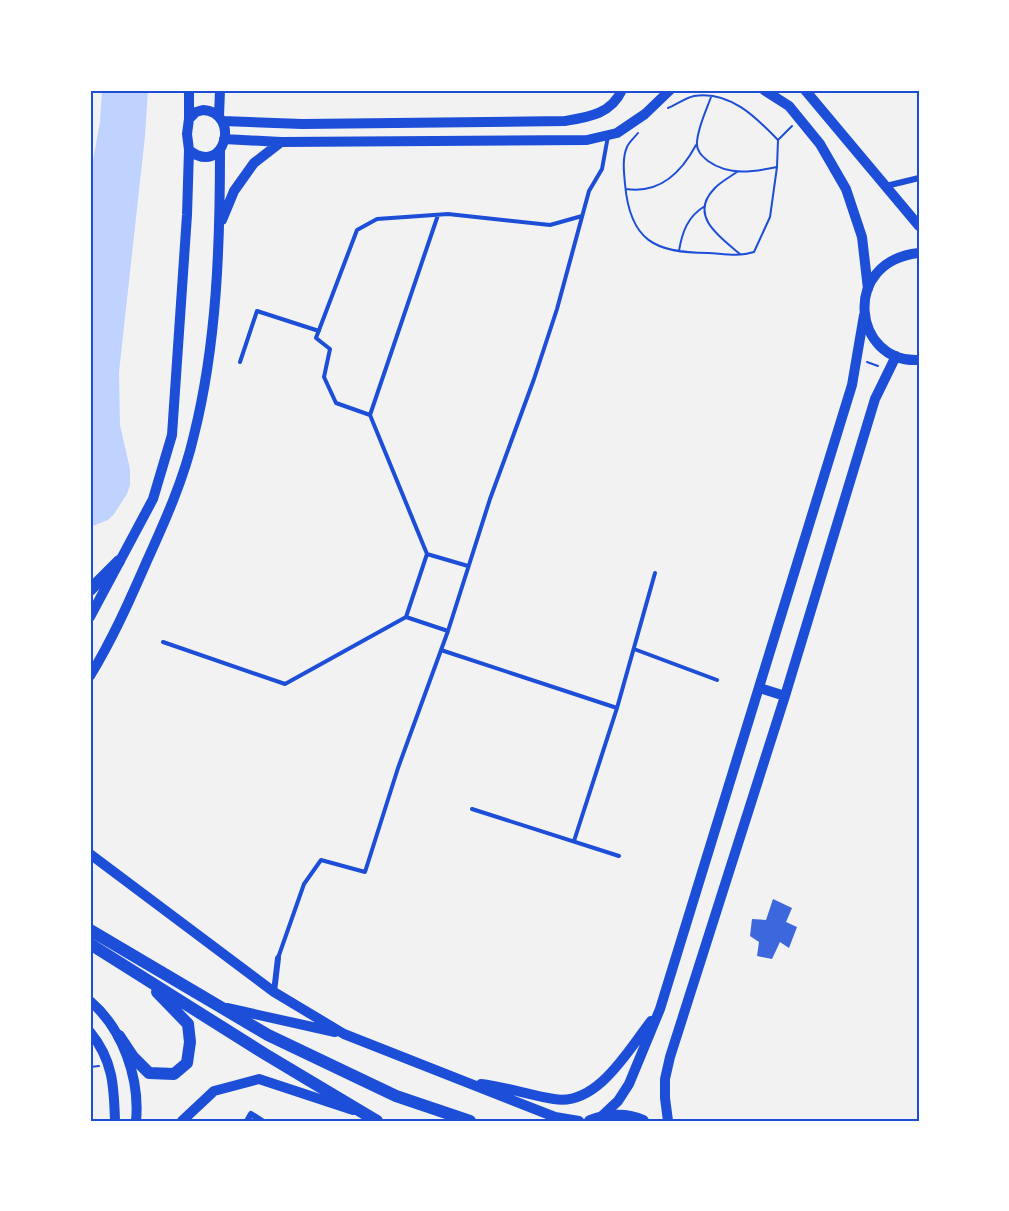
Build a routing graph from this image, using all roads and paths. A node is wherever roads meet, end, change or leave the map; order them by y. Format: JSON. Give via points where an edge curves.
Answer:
{"nodes":[{"id":1,"x":189,"y":90,"type":"edge"},
{"id":2,"x":220,"y":90,"type":"edge"},
{"id":3,"x":622,"y":90,"type":"edge"},
{"id":4,"x":670,"y":90,"type":"edge"},
{"id":5,"x":764,"y":90,"type":"edge"},
{"id":6,"x":805,"y":90,"type":"edge"},
{"id":7,"x":711,"y":97,"type":"junction"},
{"id":8,"x":666,"y":109,"type":"dead end"},
{"id":9,"x":221,"y":118,"type":"junction"},
{"id":10,"x":189,"y":119,"type":"junction"},
{"id":11,"x":800,"y":119,"type":"junction"},
{"id":12,"x":247,"y":122,"type":"junction"},
{"id":13,"x":644,"y":127,"type":"dead end"},
{"id":14,"x":608,"y":135,"type":"junction"},
{"id":15,"x":224,"y":139,"type":"junction"},
{"id":16,"x":245,"y":140,"type":"junction"},
{"id":17,"x":778,"y":140,"type":"junction"},
{"id":18,"x":281,"y":142,"type":"junction"},
{"id":19,"x":696,"y":145,"type":"junction"},
{"id":20,"x":189,"y":150,"type":"junction"},
{"id":21,"x":220,"y":151,"type":"junction"},
{"id":22,"x":777,"y":167,"type":"junction"},
{"id":23,"x":737,"y":172,"type":"junction"},
{"id":24,"x":919,"y":178,"type":"edge"},
{"id":25,"x":886,"y":186,"type":"junction"},
{"id":26,"x":625,"y":189,"type":"junction"},
{"id":27,"x":705,"y":206,"type":"junction"},
{"id":28,"x":438,"y":215,"type":"junction"},
{"id":29,"x":582,"y":216,"type":"junction"},
{"id":30,"x":220,"y":226,"type":"junction"},
{"id":31,"x":919,"y":226,"type":"edge"},
{"id":32,"x":680,"y":251,"type":"junction"},
{"id":33,"x":919,"y":253,"type":"edge"},
{"id":34,"x":742,"y":256,"type":"junction"},
{"id":35,"x":868,"y":289,"type":"junction"},
{"id":36,"x":864,"y":315,"type":"junction"},
{"id":37,"x":318,"y":332,"type":"junction"},
{"id":38,"x":896,"y":356,"type":"junction"},
{"id":39,"x":857,"y":357,"type":"junction"},
{"id":40,"x":919,"y":360,"type":"edge"},
{"id":41,"x":240,"y":362,"type":"dead end"},
{"id":42,"x":889,"y":371,"type":"junction"},
{"id":43,"x":370,"y":415,"type":"junction"},
{"id":44,"x":427,"y":554,"type":"junction"},
{"id":45,"x":119,"y":561,"type":"junction"},
{"id":46,"x":468,"y":566,"type":"junction"},
{"id":47,"x":655,"y":573,"type":"dead end"},
{"id":48,"x":90,"y":590,"type":"edge"},
{"id":49,"x":90,"y":617,"type":"edge"},
{"id":50,"x":406,"y":617,"type":"junction"},
{"id":51,"x":448,"y":631,"type":"junction"},
{"id":52,"x":163,"y":642,"type":"dead end"},
{"id":53,"x":441,"y":650,"type":"junction"},
{"id":54,"x":634,"y":650,"type":"junction"},
{"id":55,"x":90,"y":676,"type":"edge"},
{"id":56,"x":717,"y":680,"type":"dead end"},
{"id":57,"x":760,"y":688,"type":"junction"},
{"id":58,"x":785,"y":696,"type":"junction"},
{"id":59,"x":617,"y":708,"type":"junction"},
{"id":60,"x":472,"y":809,"type":"dead end"},
{"id":61,"x":574,"y":842,"type":"junction"},
{"id":62,"x":92,"y":855,"type":"edge"},
{"id":63,"x":619,"y":856,"type":"dead end"},
{"id":64,"x":90,"y":930,"type":"edge"},
{"id":65,"x":90,"y":944,"type":"edge"},
{"id":66,"x":109,"y":949,"type":"junction"},
{"id":67,"x":278,"y":958,"type":"joint"},
{"id":68,"x":144,"y":978,"type":"junction"},
{"id":69,"x":274,"y":992,"type":"junction"},
{"id":70,"x":90,"y":1001,"type":"edge"},
{"id":71,"x":221,"y":1007,"type":"junction"},
{"id":72,"x":660,"y":1009,"type":"junction"},
{"id":73,"x":90,"y":1032,"type":"edge"},
{"id":74,"x":344,"y":1034,"type":"junction"},
{"id":75,"x":119,"y":1036,"type":"junction"},
{"id":76,"x":468,"y":1083,"type":"junction"},
{"id":77,"x":360,"y":1112,"type":"junction"},
{"id":78,"x":595,"y":1119,"type":"edge"},
{"id":79,"x":115,"y":1121,"type":"edge"},
{"id":80,"x":136,"y":1121,"type":"edge"},
{"id":81,"x":182,"y":1121,"type":"edge"},
{"id":82,"x":247,"y":1121,"type":"edge"},
{"id":83,"x":262,"y":1121,"type":"edge"},
{"id":84,"x":375,"y":1121,"type":"edge"},
{"id":85,"x":470,"y":1121,"type":"edge"},
{"id":86,"x":579,"y":1121,"type":"edge"},
{"id":87,"x":643,"y":1121,"type":"edge"},
{"id":88,"x":668,"y":1121,"type":"edge"}],
"edges":[{"from":1,"to":10,"type":"main road"},
{"from":2,"to":9,"type":"main road"},
{"from":3,"to":12,"type":"main road","via":[[610,107],[593,116],[565,121]]},
{"from":4,"to":14,"type":"main road","via":[[645,114]]},
{"from":5,"to":11,"type":"main road","via":[[789,106]]},
{"from":6,"to":25,"type":"main road"},
{"from":7,"to":8,"type":"path","via":[[693,96]]},
{"from":7,"to":17,"type":"path","via":[[745,109]]},
{"from":7,"to":19,"type":"path"},
{"from":9,"to":10,"type":"main road","via":[[215,112],[203,110]]},
{"from":9,"to":12,"type":"main road"},
{"from":9,"to":15,"type":"main road"},
{"from":10,"to":20,"type":"main road"},
{"from":11,"to":17,"type":"path"},
{"from":11,"to":35,"type":"main road","via":[[846,189],[862,237]]},
{"from":12,"to":16,"type":"main road","via":[[242,131]]},
{"from":13,"to":26,"type":"path","via":[[627,147]]},
{"from":14,"to":18,"type":"main road","via":[[587,140]]},
{"from":14,"to":29,"type":"lane","via":[[602,169]]},
{"from":15,"to":16,"type":"main road"},
{"from":15,"to":21,"type":"main road"},
{"from":16,"to":18,"type":"main road"},
{"from":17,"to":22,"type":"path"},
{"from":18,"to":30,"type":"main road","via":[[254,163],[234,191]]},
{"from":19,"to":23,"type":"path","via":[[700,156],[713,165]]},
{"from":19,"to":26,"type":"path","via":[[682,167],[660,184],[640,191]]},
{"from":20,"to":21,"type":"main road","via":[[199,157],[212,157]]},
{"from":20,"to":45,"type":"main road","via":[[172,435],[153,499]]},
{"from":21,"to":30,"type":"main road"},
{"from":22,"to":23,"type":"path"},
{"from":22,"to":34,"type":"path","via":[[770,217],[754,252]]},
{"from":23,"to":27,"type":"path","via":[[713,189]]},
{"from":24,"to":25,"type":"street"},
{"from":25,"to":31,"type":"main road"},
{"from":26,"to":32,"type":"path","via":[[636,227],[649,242]]},
{"from":27,"to":32,"type":"path","via":[[690,219]]},
{"from":27,"to":34,"type":"path","via":[[711,228]]},
{"from":28,"to":29,"type":"lane","via":[[549,225]]},
{"from":28,"to":37,"type":"lane","via":[[377,219],[357,230]]},
{"from":28,"to":43,"type":"lane"},
{"from":29,"to":46,"type":"lane","via":[[544,349]]},
{"from":30,"to":55,"type":"main road","via":[[210,351],[194,436],[172,505],[112,640]]},
{"from":32,"to":34,"type":"path"},
{"from":33,"to":35,"type":"main road","via":[[900,256],[883,265]]},
{"from":35,"to":36,"type":"main road"},
{"from":36,"to":38,"type":"main road","via":[[870,333]]},
{"from":36,"to":39,"type":"main road"},
{"from":37,"to":41,"type":"lane","via":[[257,311]]},
{"from":37,"to":43,"type":"lane","via":[[316,338],[330,349],[324,377],[336,403]]},
{"from":38,"to":40,"type":"main road"},
{"from":38,"to":42,"type":"main road"},
{"from":39,"to":42,"type":"path"},
{"from":39,"to":57,"type":"main road","via":[[852,385]]},
{"from":42,"to":58,"type":"main road","via":[[875,399]]},
{"from":43,"to":44,"type":"lane"},
{"from":44,"to":46,"type":"lane"},
{"from":44,"to":50,"type":"lane"},
{"from":45,"to":48,"type":"highway"},
{"from":45,"to":49,"type":"main road"},
{"from":46,"to":51,"type":"lane"},
{"from":47,"to":54,"type":"lane"},
{"from":50,"to":51,"type":"lane"},
{"from":50,"to":52,"type":"lane","via":[[285,684]]},
{"from":51,"to":53,"type":"lane"},
{"from":53,"to":59,"type":"lane"},
{"from":53,"to":67,"type":"lane","via":[[365,872],[321,860],[304,884]]},
{"from":54,"to":56,"type":"lane"},
{"from":54,"to":59,"type":"lane"},
{"from":57,"to":58,"type":"main road"},
{"from":57,"to":72,"type":"main road"},
{"from":58,"to":88,"type":"main road","via":[[670,1057],[665,1088]]},
{"from":59,"to":61,"type":"lane"},
{"from":60,"to":61,"type":"lane"},
{"from":61,"to":63,"type":"lane"},
{"from":62,"to":69,"type":"main road"},
{"from":64,"to":66,"type":"highway"},
{"from":65,"to":66,"type":"highway"},
{"from":66,"to":68,"type":"highway"},
{"from":66,"to":71,"type":"highway"},
{"from":67,"to":69,"type":"street"},
{"from":68,"to":75,"type":"highway","via":[[188,1024],[187,1063],[174,1074],[149,1073]]},
{"from":68,"to":77,"type":"highway"},
{"from":69,"to":74,"type":"main road"},
{"from":70,"to":75,"type":"main road"},
{"from":71,"to":74,"type":"main road"},
{"from":71,"to":85,"type":"highway","via":[[268,1035],[396,1096]]},
{"from":72,"to":76,"type":"main road","via":[[602,1083],[584,1095],[557,1100]]},
{"from":72,"to":78,"type":"main road","via":[[629,1084],[618,1101]]},
{"from":73,"to":79,"type":"main road","via":[[111,1066]]},
{"from":74,"to":76,"type":"main road"},
{"from":75,"to":80,"type":"main road","via":[[135,1092]]},
{"from":76,"to":86,"type":"main road","via":[[555,1117]]},
{"from":77,"to":81,"type":"main road","via":[[259,1079],[214,1091]]},
{"from":77,"to":84,"type":"highway"},
{"from":78,"to":87,"type":"highway","via":[[620,1116]]},
{"from":82,"to":83,"type":"street","via":[[252,1114]]}]}
